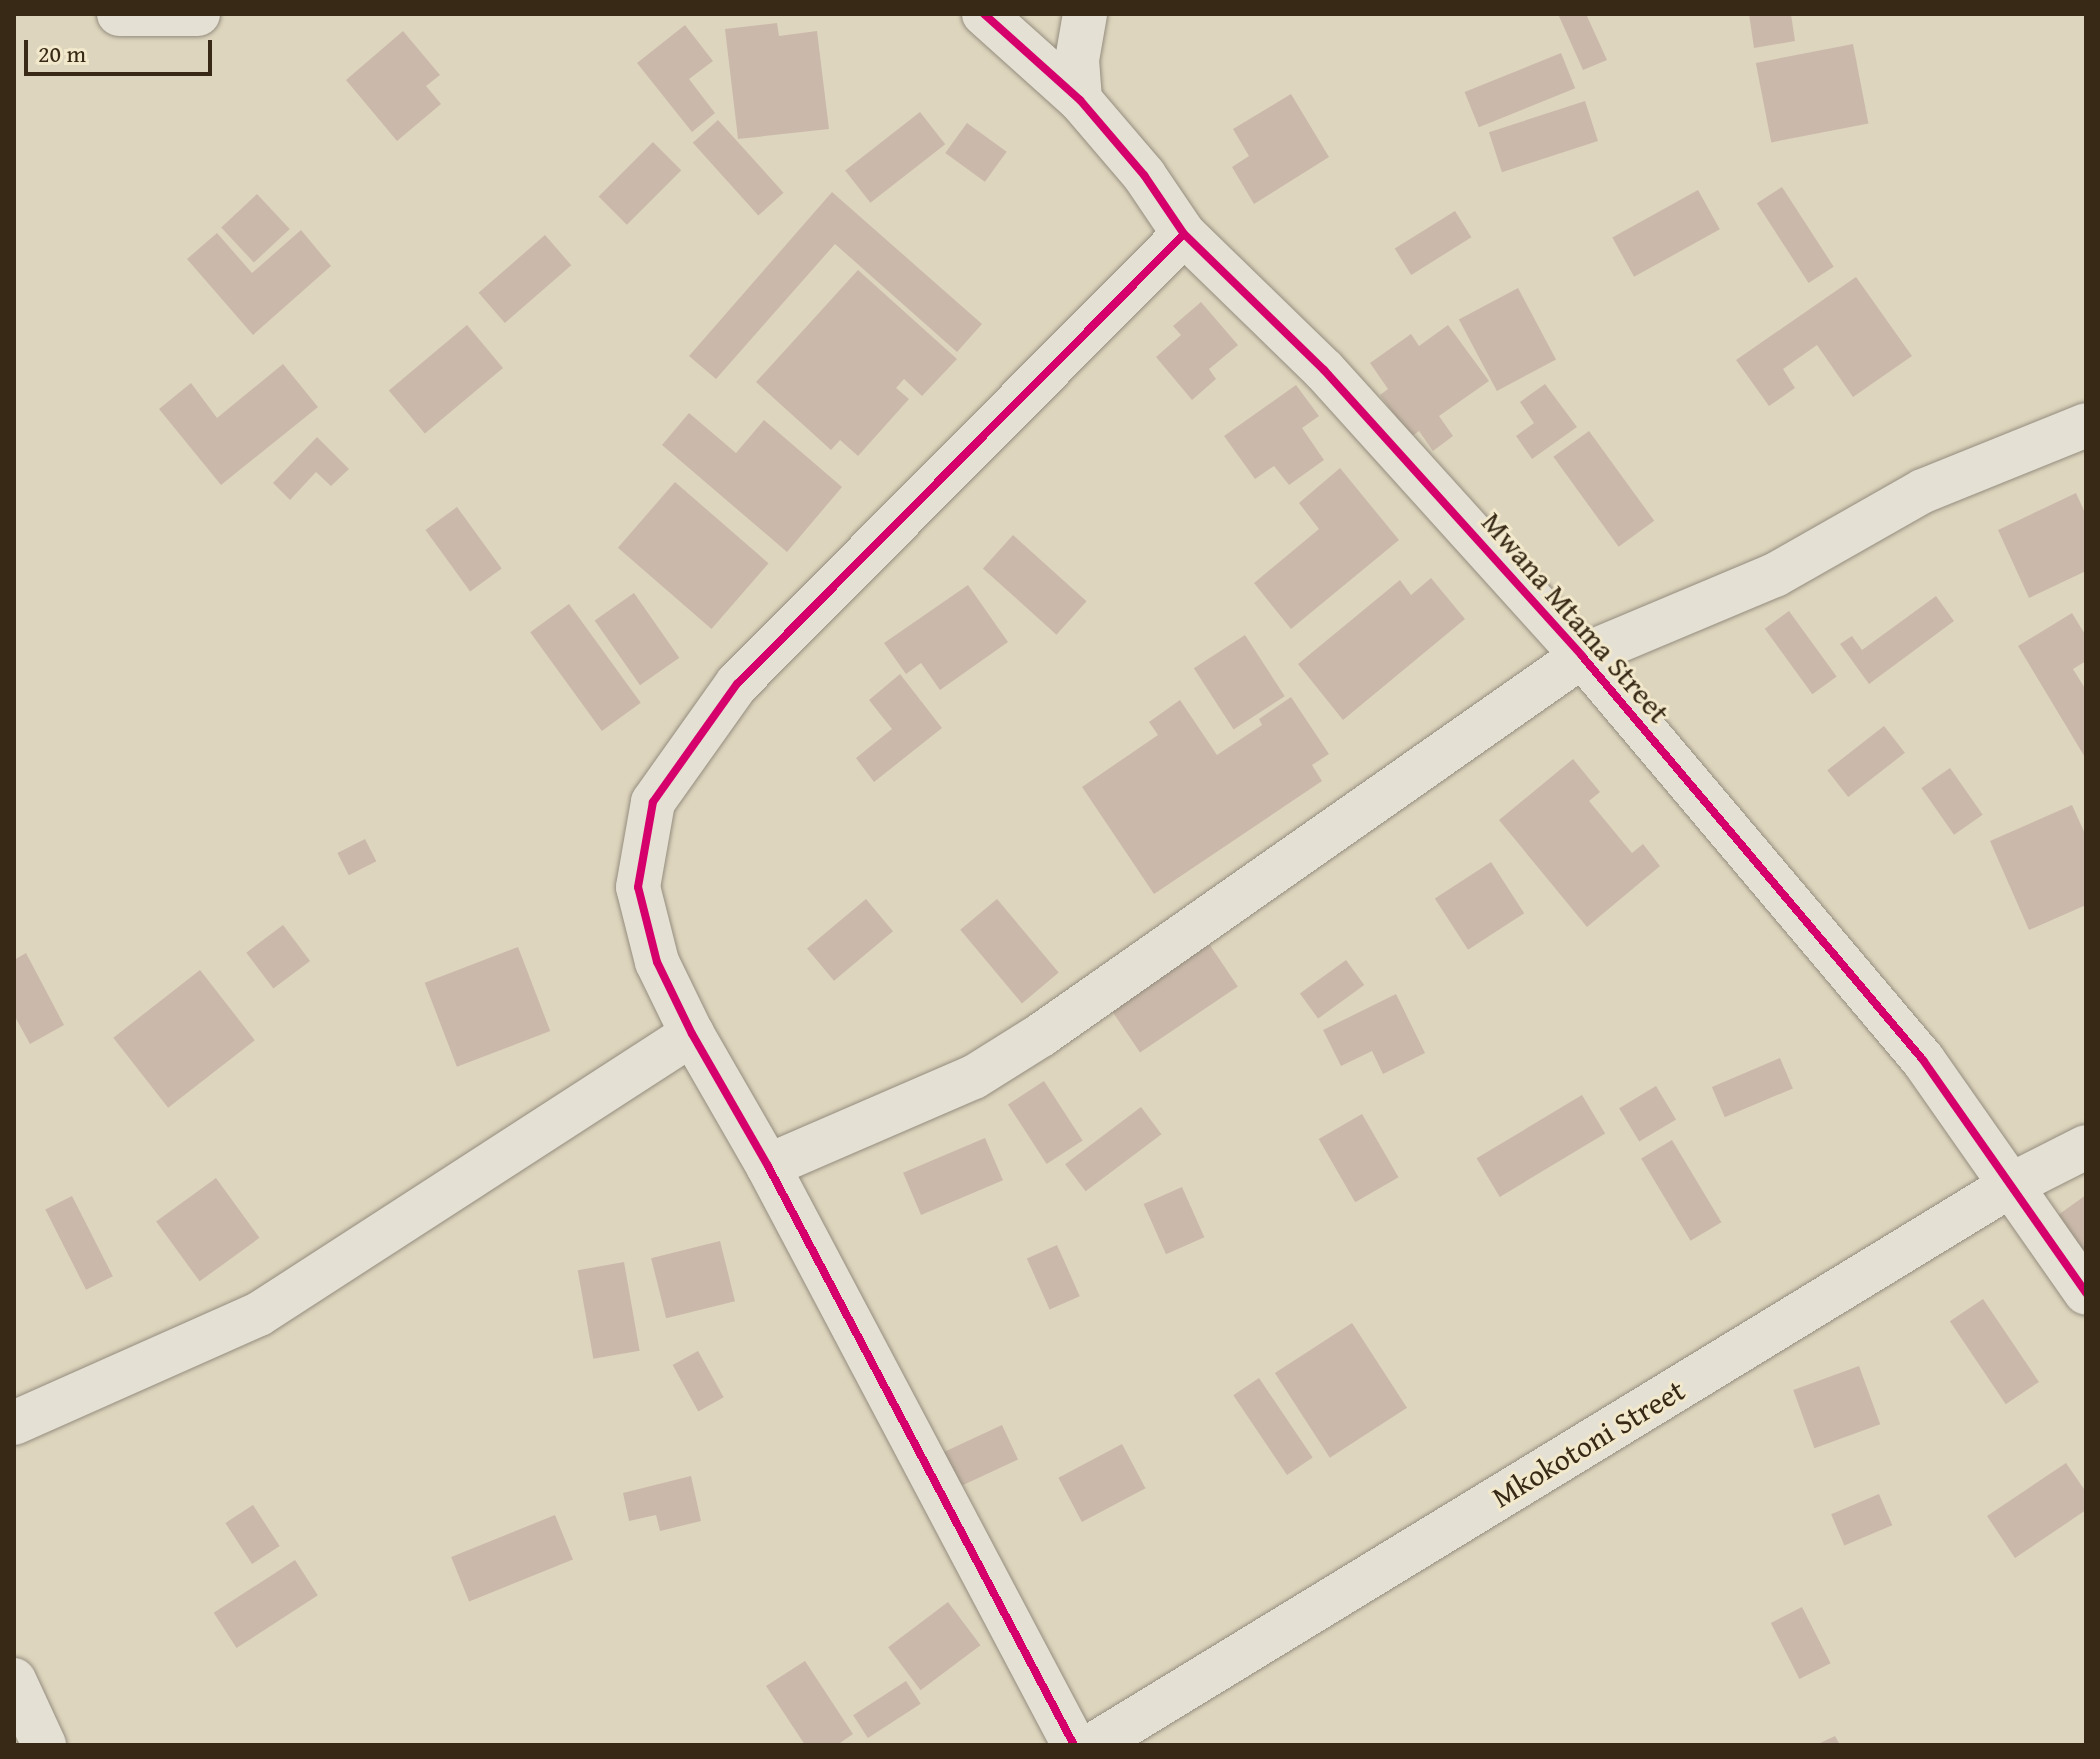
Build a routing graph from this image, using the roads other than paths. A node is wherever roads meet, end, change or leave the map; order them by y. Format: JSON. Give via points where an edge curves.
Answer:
{"nodes":[{"id":1,"x":119,"y":14,"type":"edge"},
{"id":2,"x":198,"y":14,"type":"edge"},
{"id":3,"x":984,"y":14,"type":"edge"},
{"id":4,"x":1085,"y":14,"type":"edge"},
{"id":5,"x":1080,"y":100,"type":"junction"},
{"id":6,"x":1184,"y":234,"type":"junction"},
{"id":7,"x":2086,"y":425,"type":"edge"},
{"id":8,"x":1582,"y":656,"type":"junction"},
{"id":9,"x":692,"y":1034,"type":"junction"},
{"id":10,"x":2086,"y":1147,"type":"edge"},
{"id":11,"x":768,"y":1166,"type":"junction"},
{"id":12,"x":2011,"y":1185,"type":"junction"},
{"id":13,"x":2086,"y":1293,"type":"edge"},
{"id":14,"x":14,"y":1423,"type":"edge"},
{"id":15,"x":14,"y":1680,"type":"edge"},
{"id":16,"x":44,"y":1745,"type":"edge"},
{"id":17,"x":1074,"y":1745,"type":"edge"},
{"id":18,"x":1093,"y":1745,"type":"edge"}],
"edges":[{"from":1,"to":2,"type":"street"},
{"from":3,"to":5,"type":"street","name":"Mwana Mtama Street"},
{"from":4,"to":5,"type":"street","via":[[1077,60]]},
{"from":5,"to":6,"type":"street","name":"Mwana Mtama Street","via":[[1144,175]]},
{"from":6,"to":8,"type":"street","name":"Mwana Mtama Street","via":[[1324,370]]},
{"from":6,"to":9,"type":"street","via":[[737,684],[653,802],[638,887],[657,962]]},
{"from":7,"to":8,"type":"street","via":[[1923,491],[1775,575]]},
{"from":8,"to":11,"type":"street","via":[[974,1077]]},
{"from":8,"to":12,"type":"street","name":"Mwana Mtama Street","via":[[1923,1060]]},
{"from":9,"to":11,"type":"street"},
{"from":9,"to":14,"type":"street","via":[[259,1314]]},
{"from":10,"to":12,"type":"street","name":"Mkokotoni Street"},
{"from":11,"to":17,"type":"street"},
{"from":12,"to":13,"type":"street","name":"Mwana Mtama Street"},
{"from":12,"to":18,"type":"street","name":"Mkokotoni Street"},
{"from":15,"to":16,"type":"street"}]}
